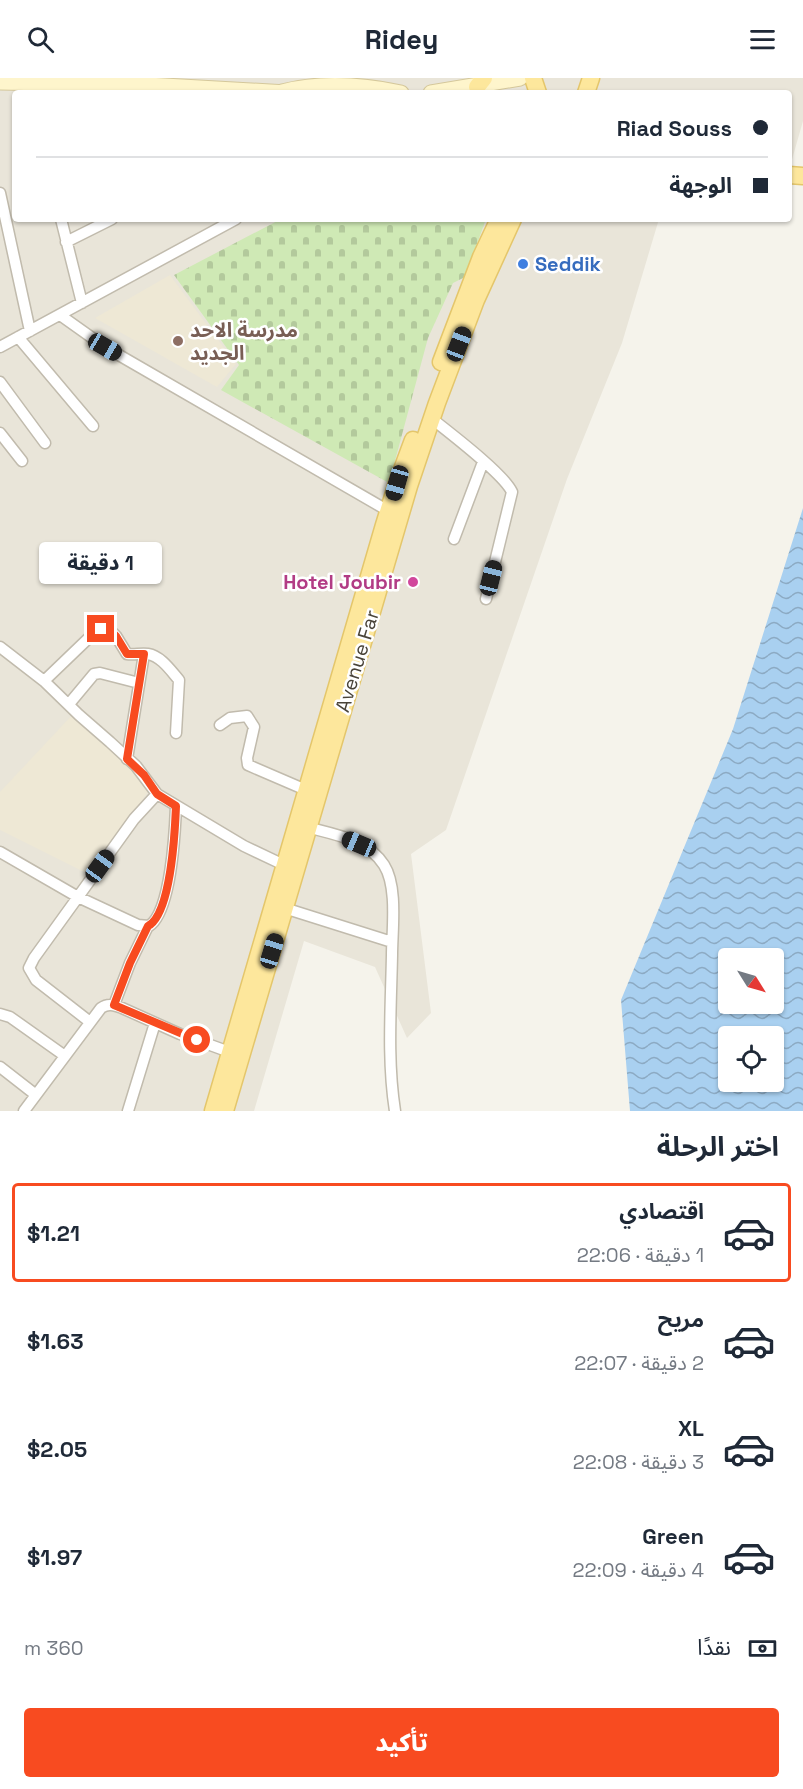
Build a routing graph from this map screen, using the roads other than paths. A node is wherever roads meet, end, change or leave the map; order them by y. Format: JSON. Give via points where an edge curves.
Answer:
{"nodes":[{"id":1,"x":520,"y":78,"type":"edge"},
{"id":2,"x":124,"y":81,"type":"edge"},
{"id":3,"x":0,"y":82,"type":"edge"},
{"id":4,"x":480,"y":82,"type":"edge"},
{"id":5,"x":191,"y":86,"type":"edge"},
{"id":6,"x":49,"y":88,"type":"edge"},
{"id":7,"x":253,"y":90,"type":"edge"},
{"id":8,"x":291,"y":90,"type":"edge"},
{"id":9,"x":390,"y":90,"type":"edge"},
{"id":10,"x":444,"y":90,"type":"edge"},
{"id":11,"x":0,"y":193,"type":"edge"},
{"id":12,"x":62,"y":222,"type":"edge"},
{"id":13,"x":106,"y":222,"type":"edge"},
{"id":14,"x":498,"y":222,"type":"edge"},
{"id":15,"x":512,"y":222,"type":"edge"},
{"id":16,"x":218,"y":223,"type":"edge"},
{"id":17,"x":66,"y":242,"type":"junction"},
{"id":18,"x":82,"y":303,"type":"junction"},
{"id":19,"x":60,"y":315,"type":"junction"},
{"id":20,"x":30,"y":331,"type":"junction"},
{"id":21,"x":18,"y":337,"type":"junction"},
{"id":22,"x":0,"y":347,"type":"edge"},
{"id":23,"x":0,"y":382,"type":"edge"},
{"id":24,"x":431,"y":418,"type":"junction"},
{"id":25,"x":93,"y":426,"type":"dead end"},
{"id":26,"x":0,"y":433,"type":"edge"},
{"id":27,"x":45,"y":443,"type":"dead end"},
{"id":28,"x":22,"y":461,"type":"dead end"},
{"id":29,"x":483,"y":462,"type":"junction"},
{"id":30,"x":394,"y":514,"type":"junction"},
{"id":31,"x":454,"y":539,"type":"dead end"},
{"id":32,"x":486,"y":599,"type":"dead end"},
{"id":33,"x":0,"y":647,"type":"edge"},
{"id":34,"x":144,"y":654,"type":"junction"},
{"id":35,"x":44,"y":681,"type":"junction"},
{"id":36,"x":139,"y":683,"type":"junction"},
{"id":37,"x":69,"y":704,"type":"junction"},
{"id":38,"x":220,"y":725,"type":"dead end"},
{"id":39,"x":176,"y":733,"type":"dead end"},
{"id":40,"x":127,"y":759,"type":"junction"},
{"id":41,"x":306,"y":790,"type":"junction"},
{"id":42,"x":157,"y":794,"type":"junction"},
{"id":43,"x":176,"y":806,"type":"junction"},
{"id":44,"x":303,"y":826,"type":"junction"},
{"id":45,"x":0,"y":852,"type":"edge"},
{"id":46,"x":284,"y":865,"type":"junction"},
{"id":47,"x":78,"y":897,"type":"junction"},
{"id":48,"x":279,"y":907,"type":"junction"},
{"id":49,"x":148,"y":926,"type":"junction"},
{"id":50,"x":392,"y":942,"type":"junction"},
{"id":51,"x":114,"y":1005,"type":"junction"},
{"id":52,"x":0,"y":1014,"type":"edge"},
{"id":53,"x":90,"y":1022,"type":"junction"},
{"id":54,"x":155,"y":1023,"type":"junction"},
{"id":55,"x":236,"y":1054,"type":"junction"},
{"id":56,"x":65,"y":1056,"type":"junction"},
{"id":57,"x":0,"y":1067,"type":"edge"},
{"id":58,"x":36,"y":1095,"type":"junction"},
{"id":59,"x":24,"y":1111,"type":"edge"},
{"id":60,"x":128,"y":1111,"type":"edge"},
{"id":61,"x":213,"y":1111,"type":"edge"},
{"id":62,"x":225,"y":1111,"type":"edge"},
{"id":63,"x":395,"y":1111,"type":"edge"}],
"edges":[{"from":1,"to":4,"type":"main road"},
{"from":2,"to":5,"type":"main road"},
{"from":2,"to":6,"type":"main road"},
{"from":3,"to":6,"type":"main road"},
{"from":4,"to":10,"type":"main road"},
{"from":5,"to":7,"type":"main road"},
{"from":8,"to":9,"type":"main road","via":[[333,86]]},
{"from":11,"to":20,"type":"street"},
{"from":12,"to":17,"type":"street"},
{"from":13,"to":17,"type":"street"},
{"from":14,"to":30,"type":"main road","name":"Avenue Far","via":[[456,319],[397,483]]},
{"from":15,"to":24,"type":"main road","name":"Avenue Far","via":[[476,300]]},
{"from":16,"to":18,"type":"street"},
{"from":17,"to":18,"type":"street"},
{"from":18,"to":19,"type":"street"},
{"from":19,"to":20,"type":"street"},
{"from":19,"to":30,"type":"street","via":[[105,347]]},
{"from":20,"to":21,"type":"street"},
{"from":21,"to":22,"type":"street"},
{"from":21,"to":25,"type":"street"},
{"from":23,"to":27,"type":"street"},
{"from":24,"to":29,"type":"street"},
{"from":24,"to":30,"type":"main road","name":"Avenue Far"},
{"from":26,"to":28,"type":"street"},
{"from":29,"to":31,"type":"street"},
{"from":29,"to":32,"type":"street","via":[[512,492]]},
{"from":30,"to":41,"type":"main road","name":"Avenue Far"},
{"from":30,"to":44,"type":"main road","name":"Avenue Far"},
{"from":33,"to":35,"type":"street"},
{"from":34,"to":35,"type":"street","via":[[127,654],[107,627],[95,632]]},
{"from":34,"to":36,"type":"street"},
{"from":34,"to":39,"type":"street","via":[[161,661],[179,680]]},
{"from":35,"to":37,"type":"street"},
{"from":36,"to":37,"type":"street","via":[[94,674]]},
{"from":36,"to":40,"type":"street"},
{"from":37,"to":40,"type":"street"},
{"from":38,"to":41,"type":"street","via":[[230,718],[247,716],[254,727],[248,765]]},
{"from":40,"to":42,"type":"street"},
{"from":41,"to":44,"type":"main road","name":"Avenue Far"},
{"from":42,"to":43,"type":"street"},
{"from":42,"to":47,"type":"street","via":[[134,819]]},
{"from":43,"to":46,"type":"street"},
{"from":43,"to":49,"type":"street","via":[[168,883],[157,917]]},
{"from":44,"to":46,"type":"main road","name":"Avenue Far"},
{"from":44,"to":48,"type":"main road","name":"Avenue Far"},
{"from":44,"to":50,"type":"street","via":[[359,844],[379,859],[390,882]]},
{"from":45,"to":47,"type":"street"},
{"from":46,"to":48,"type":"main road","name":"Avenue Far"},
{"from":47,"to":49,"type":"street"},
{"from":47,"to":53,"type":"street","via":[[29,968],[36,980]]},
{"from":48,"to":50,"type":"street"},
{"from":48,"to":55,"type":"main road","name":"Avenue Far"},
{"from":49,"to":51,"type":"street"},
{"from":50,"to":63,"type":"street","via":[[390,1068]]},
{"from":51,"to":53,"type":"street","via":[[105,1005]]},
{"from":51,"to":54,"type":"street"},
{"from":52,"to":56,"type":"street"},
{"from":53,"to":56,"type":"street"},
{"from":54,"to":55,"type":"street"},
{"from":54,"to":60,"type":"street"},
{"from":55,"to":61,"type":"main road","name":"Avenue Far"},
{"from":55,"to":62,"type":"main road","name":"Avenue Far"},
{"from":56,"to":58,"type":"street"},
{"from":57,"to":58,"type":"street"},
{"from":58,"to":59,"type":"street"}]}
